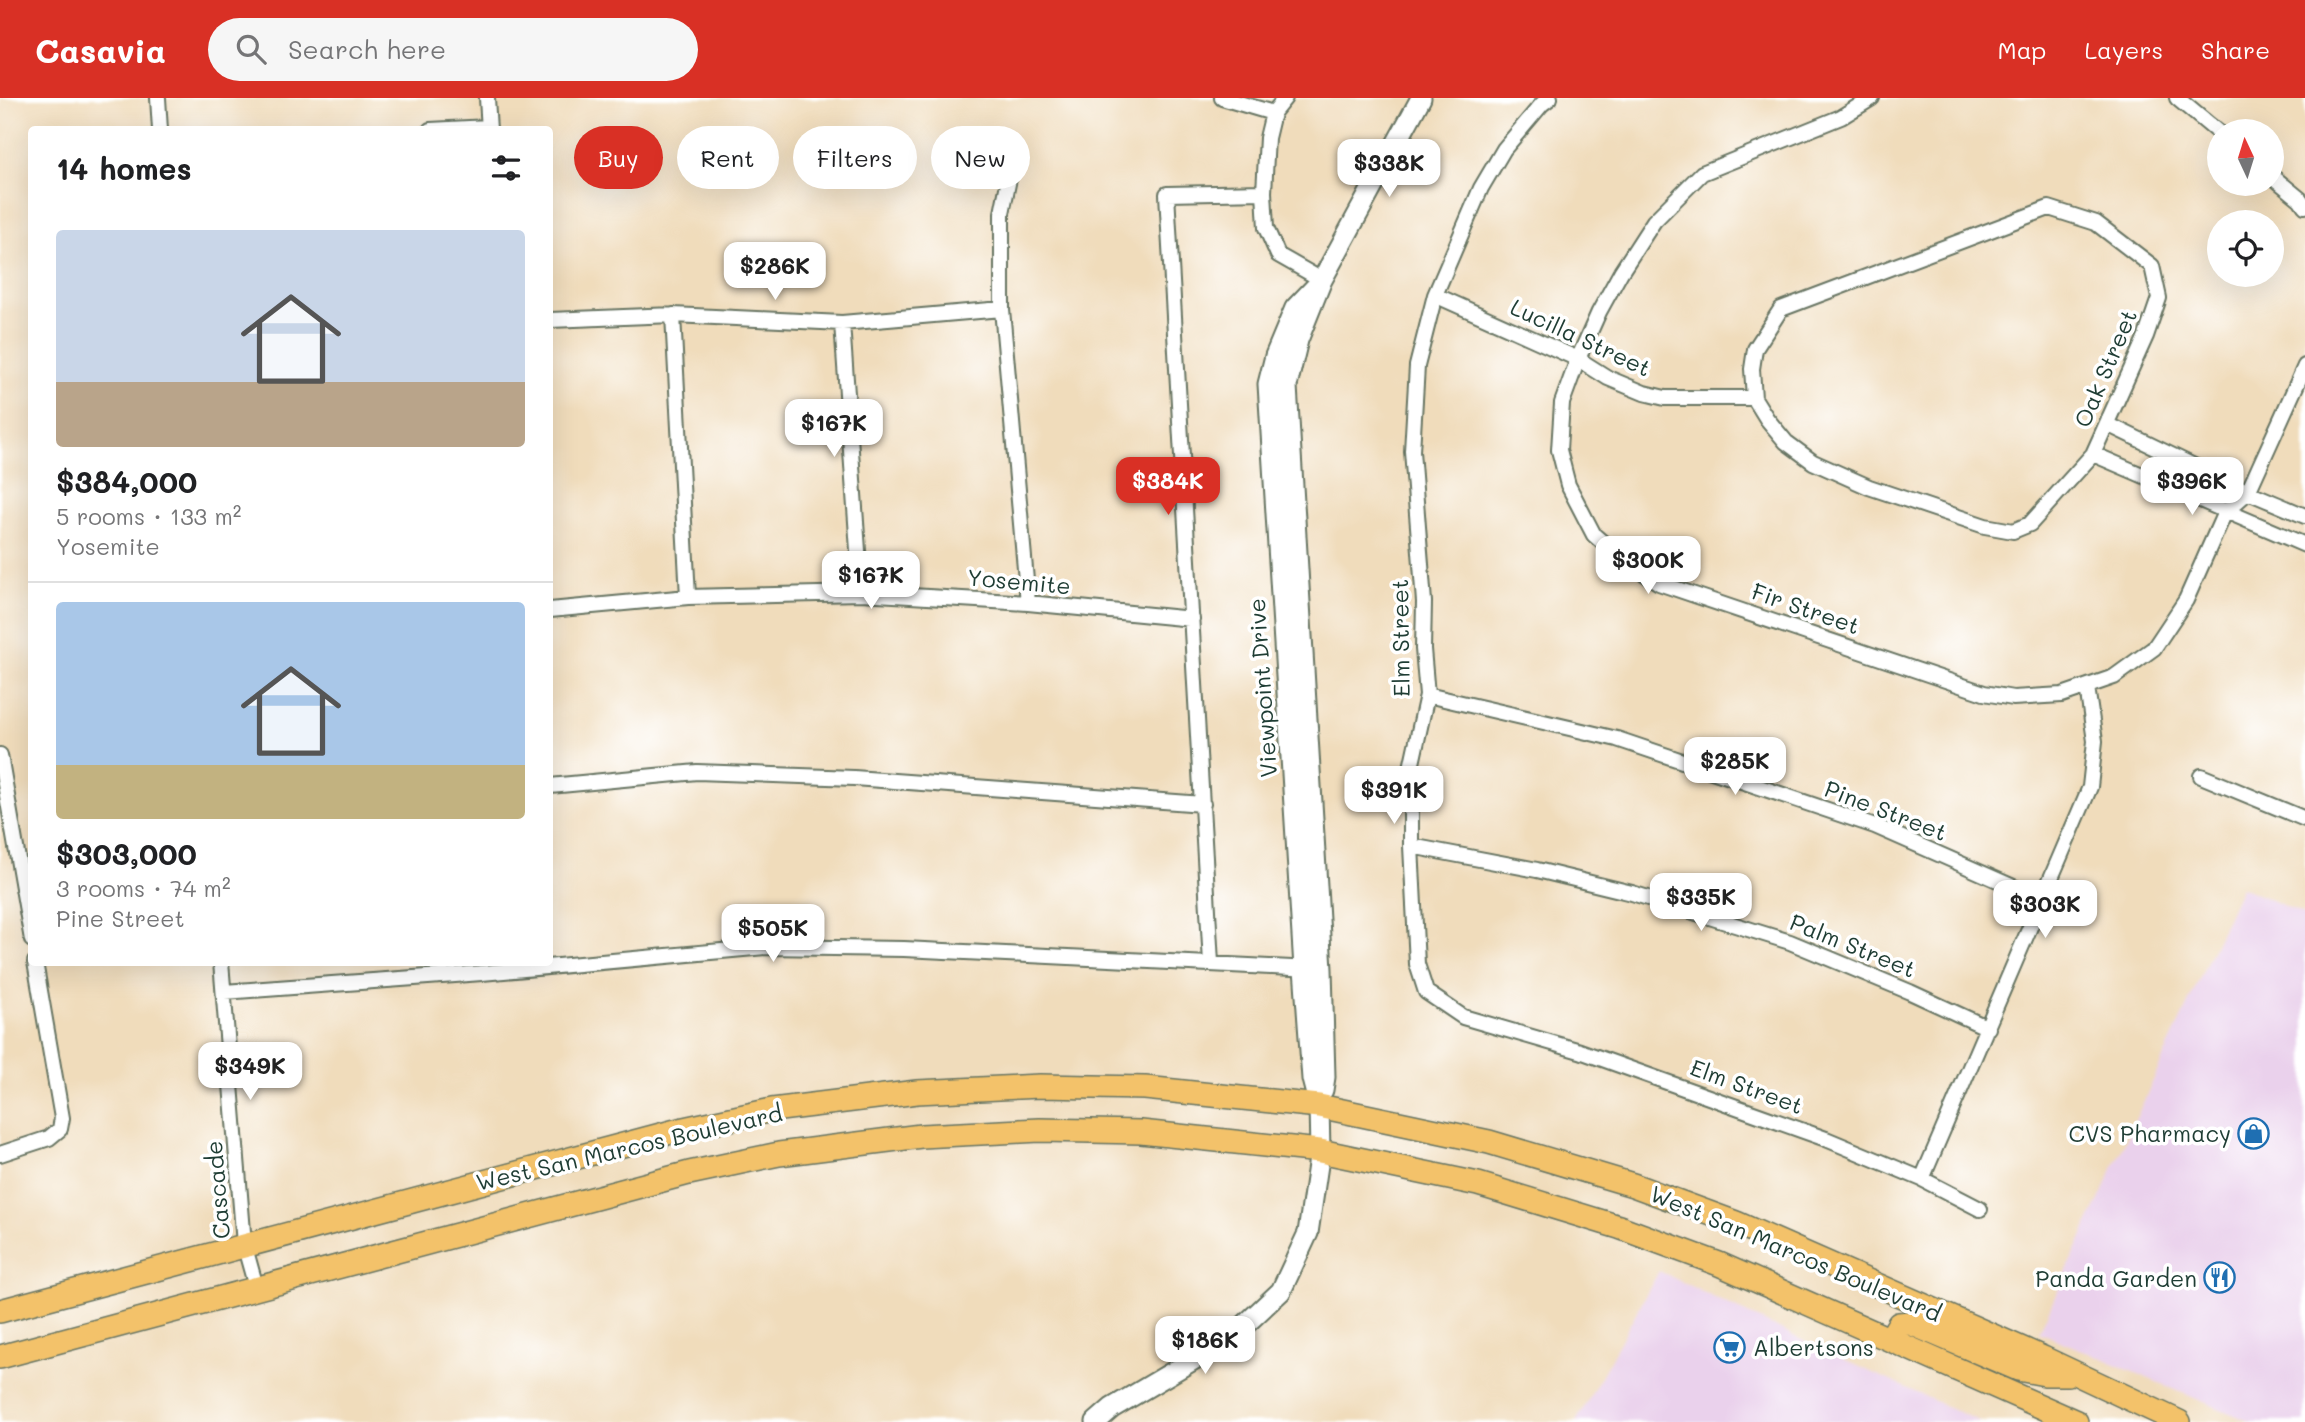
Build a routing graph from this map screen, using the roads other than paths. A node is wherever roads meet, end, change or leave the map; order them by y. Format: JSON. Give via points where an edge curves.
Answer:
{"nodes":[{"id":1,"x":158,"y":98,"type":"edge"},
{"id":2,"x":487,"y":98,"type":"edge"},
{"id":3,"x":1222,"y":98,"type":"edge"},
{"id":4,"x":1285,"y":98,"type":"edge"},
{"id":5,"x":1421,"y":98,"type":"edge"},
{"id":6,"x":1550,"y":98,"type":"edge"},
{"id":7,"x":1872,"y":98,"type":"edge"},
{"id":8,"x":2177,"y":98,"type":"edge"},
{"id":9,"x":1273,"y":113,"type":"junction"},
{"id":10,"x":2207,"y":123,"type":"edge"},
{"id":11,"x":160,"y":126,"type":"edge"},
{"id":12,"x":489,"y":126,"type":"edge"},
{"id":13,"x":2284,"y":186,"type":"edge"},
{"id":14,"x":1007,"y":189,"type":"edge"},
{"id":15,"x":1264,"y":192,"type":"junction"},
{"id":16,"x":2305,"y":206,"type":"edge"},
{"id":17,"x":1322,"y":280,"type":"junction"},
{"id":18,"x":1435,"y":295,"type":"junction"},
{"id":19,"x":1002,"y":309,"type":"junction"},
{"id":20,"x":673,"y":315,"type":"junction"},
{"id":21,"x":553,"y":320,"type":"edge"},
{"id":22,"x":842,"y":323,"type":"junction"},
{"id":23,"x":1578,"y":359,"type":"junction"},
{"id":24,"x":2305,"y":366,"type":"edge"},
{"id":25,"x":1754,"y":398,"type":"junction"},
{"id":26,"x":2107,"y":424,"type":"junction"},
{"id":27,"x":2093,"y":454,"type":"junction"},
{"id":28,"x":2248,"y":492,"type":"junction"},
{"id":29,"x":2225,"y":512,"type":"junction"},
{"id":30,"x":2305,"y":516,"type":"edge"},
{"id":31,"x":2305,"y":545,"type":"edge"},
{"id":32,"x":861,"y":593,"type":"junction"},
{"id":33,"x":688,"y":597,"type":"junction"},
{"id":34,"x":1028,"y":603,"type":"junction"},
{"id":35,"x":553,"y":610,"type":"edge"},
{"id":36,"x":1192,"y":619,"type":"junction"},
{"id":37,"x":2087,"y":687,"type":"junction"},
{"id":38,"x":1427,"y":695,"type":"junction"},
{"id":39,"x":0,"y":755,"type":"edge"},
{"id":40,"x":2200,"y":776,"type":"dead end"},
{"id":41,"x":553,"y":786,"type":"edge"},
{"id":42,"x":1203,"y":804,"type":"junction"},
{"id":43,"x":2305,"y":819,"type":"edge"},
{"id":44,"x":1412,"y":846,"type":"junction"},
{"id":45,"x":2043,"y":900,"type":"junction"},
{"id":46,"x":28,"y":917,"type":"edge"},
{"id":47,"x":1211,"y":963,"type":"junction"},
{"id":48,"x":36,"y":966,"type":"edge"},
{"id":49,"x":221,"y":966,"type":"edge"},
{"id":50,"x":1313,"y":969,"type":"junction"},
{"id":51,"x":224,"y":992,"type":"junction"},
{"id":52,"x":1988,"y":1028,"type":"junction"},
{"id":53,"x":1319,"y":1107,"type":"junction"},
{"id":54,"x":1320,"y":1151,"type":"junction"},
{"id":55,"x":0,"y":1154,"type":"edge"},
{"id":56,"x":1922,"y":1180,"type":"junction"},
{"id":57,"x":1980,"y":1209,"type":"dead end"},
{"id":58,"x":244,"y":1244,"type":"junction"},
{"id":59,"x":256,"y":1287,"type":"junction"},
{"id":60,"x":0,"y":1311,"type":"edge"},
{"id":61,"x":1890,"y":1339,"type":"junction"},
{"id":62,"x":0,"y":1356,"type":"edge"},
{"id":63,"x":2077,"y":1374,"type":"junction"},
{"id":64,"x":1096,"y":1422,"type":"edge"},
{"id":65,"x":2076,"y":1422,"type":"edge"},
{"id":66,"x":2179,"y":1422,"type":"edge"}],
"edges":[{"from":1,"to":11,"type":"street"},
{"from":2,"to":12,"type":"street"},
{"from":3,"to":9,"type":"street"},
{"from":4,"to":9,"type":"street"},
{"from":5,"to":17,"type":"street","name":"Viewpoint Drive"},
{"from":6,"to":18,"type":"street","name":"Elm Street","via":[[1504,149],[1481,188]]},
{"from":7,"to":23,"type":"street","name":"Fir Street","via":[[1841,117],[1702,173],[1654,221],[1621,272]]},
{"from":8,"to":10,"type":"street"},
{"from":9,"to":15,"type":"street"},
{"from":13,"to":16,"type":"street"},
{"from":14,"to":19,"type":"street","via":[[1002,213]]},
{"from":15,"to":17,"type":"street","via":[[1266,228],[1278,255]]},
{"from":15,"to":36,"type":"street","via":[[1167,194]]},
{"from":17,"to":50,"type":"street","name":"Viewpoint Drive","via":[[1298,340],[1287,386]]},
{"from":18,"to":23,"type":"street","name":"Lucilla Street"},
{"from":18,"to":38,"type":"street","name":"Elm Street","via":[[1417,366],[1412,451]]},
{"from":19,"to":22,"type":"street"},
{"from":19,"to":34,"type":"street"},
{"from":20,"to":21,"type":"street"},
{"from":20,"to":22,"type":"street"},
{"from":20,"to":33,"type":"street"},
{"from":22,"to":32,"type":"street"},
{"from":23,"to":25,"type":"street","name":"Lucilla Street","via":[[1608,378],[1665,398]]},
{"from":23,"to":37,"type":"street","name":"Fir Street","via":[[1562,402],[1559,450],[1568,485],[1594,535],[1659,583],[1984,693],[2013,698],[2062,695]]},
{"from":24,"to":28,"type":"street","name":"Fir Street"},
{"from":25,"to":26,"type":"street","name":"Oak Street","via":[[1755,349],[1781,309],[2049,208],[2096,223],[2152,266],[2159,298]]},
{"from":25,"to":27,"type":"street","name":"Oak Street","via":[[1786,442],[1814,462],[1870,487],[2013,531],[2030,524]]},
{"from":26,"to":27,"type":"street","name":"Oak Street"},
{"from":26,"to":28,"type":"street"},
{"from":27,"to":29,"type":"street"},
{"from":28,"to":29,"type":"street","name":"Fir Street"},
{"from":28,"to":30,"type":"street"},
{"from":29,"to":31,"type":"street"},
{"from":29,"to":37,"type":"street","name":"Fir Street","via":[[2186,600],[2154,648],[2114,677]]},
{"from":32,"to":33,"type":"street","name":"Yosemite"},
{"from":32,"to":34,"type":"street","name":"Yosemite"},
{"from":33,"to":35,"type":"street","name":"Yosemite"},
{"from":34,"to":36,"type":"street","name":"Yosemite"},
{"from":36,"to":42,"type":"street"},
{"from":37,"to":45,"type":"street","via":[[2095,741],[2090,787]]},
{"from":38,"to":44,"type":"street","name":"Elm Street","via":[[1411,768]]},
{"from":38,"to":45,"type":"street","name":"Pine Street","via":[[1630,743],[1875,826]]},
{"from":39,"to":46,"type":"street"},
{"from":40,"to":43,"type":"street"},
{"from":41,"to":42,"type":"street","via":[[697,772],[855,778]]},
{"from":42,"to":47,"type":"street"},
{"from":44,"to":52,"type":"street","name":"Palm Street","via":[[1632,893],[1776,938]]},
{"from":44,"to":56,"type":"street","name":"Elm Street","via":[[1417,964],[1426,992],[1463,1017],[1580,1051],[1826,1139]]},
{"from":45,"to":52,"type":"street"},
{"from":47,"to":50,"type":"street"},
{"from":47,"to":51,"type":"street","via":[[765,947]]},
{"from":48,"to":55,"type":"street","via":[[62,1118],[60,1129],[49,1138]]},
{"from":49,"to":51,"type":"street","name":"Cascade"},
{"from":50,"to":53,"type":"street","name":"Viewpoint Drive","via":[[1325,1077]]},
{"from":51,"to":58,"type":"street","name":"Cascade"},
{"from":52,"to":56,"type":"street"},
{"from":53,"to":54,"type":"street","name":"Viewpoint Drive"},
{"from":53,"to":58,"type":"main road","name":"West San Marcos Boulevard","via":[[1145,1088],[1040,1086],[917,1092],[785,1108],[679,1130]]},
{"from":53,"to":63,"type":"main road","name":"West San Marcos Boulevard","via":[[1489,1142],[1633,1185],[1736,1223]]},
{"from":54,"to":59,"type":"main road","name":"West San Marcos Boulevard","via":[[1142,1132],[1040,1130],[921,1136],[792,1152],[689,1173]]},
{"from":54,"to":61,"type":"main road","name":"West San Marcos Boulevard","via":[[1478,1184],[1619,1227],[1719,1264]]},
{"from":54,"to":64,"type":"street","name":"Viewpoint Drive","via":[[1308,1233],[1281,1291],[1232,1337]]},
{"from":56,"to":57,"type":"street","name":"Elm Street"},
{"from":58,"to":59,"type":"street","name":"Cascade"},
{"from":58,"to":60,"type":"main road","name":"West San Marcos Boulevard"},
{"from":59,"to":62,"type":"main road","name":"West San Marcos Boulevard"},
{"from":61,"to":63,"type":"main road","via":[[1899,1324],[1910,1323],[2018,1369]]},
{"from":61,"to":65,"type":"main road","name":"West San Marcos Boulevard"},
{"from":63,"to":66,"type":"main road","name":"West San Marcos Boulevard"}]}
